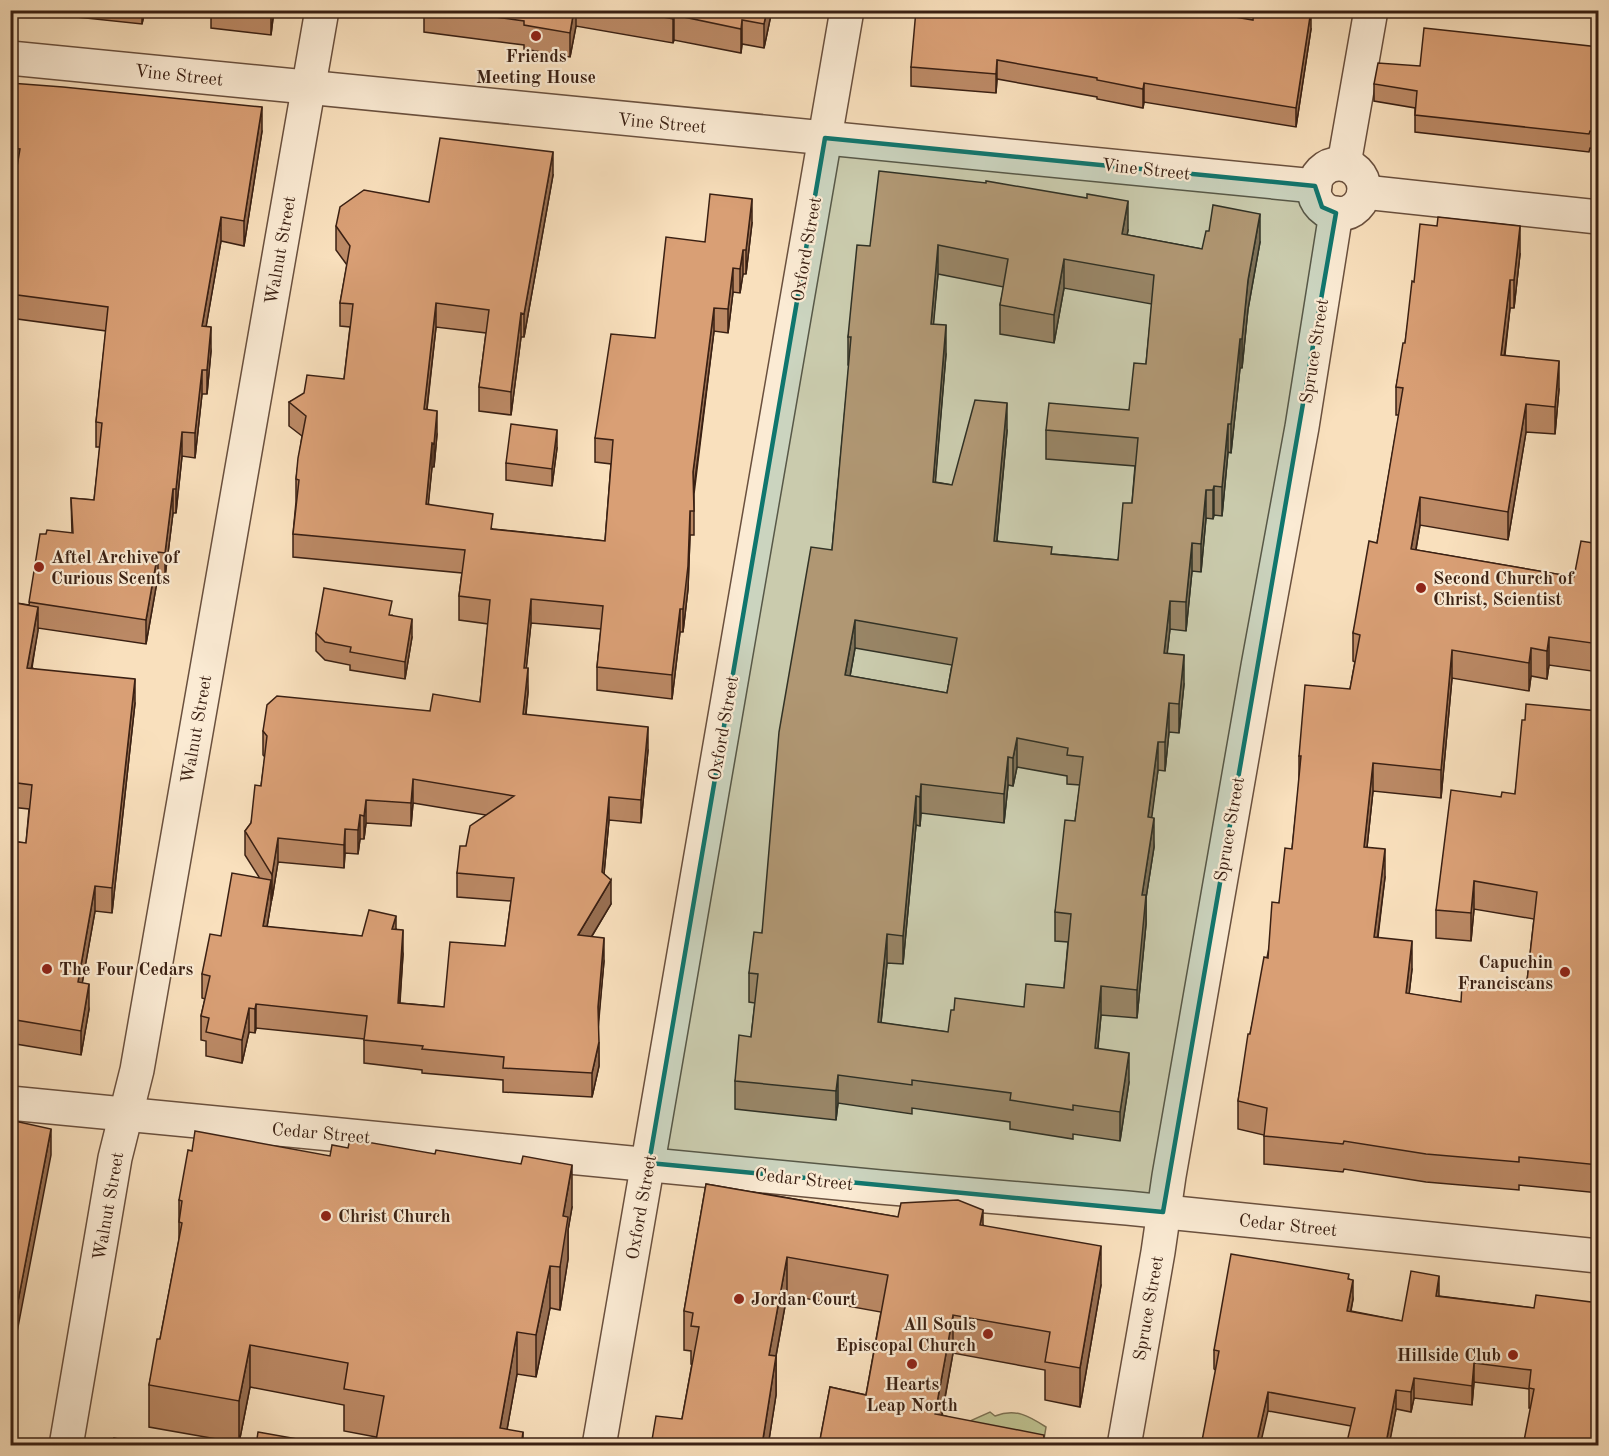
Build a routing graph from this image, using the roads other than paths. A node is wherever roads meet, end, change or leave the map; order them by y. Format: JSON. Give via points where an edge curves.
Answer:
{"nodes":[{"id":1,"x":321,"y":10,"type":"edge"},
{"id":2,"x":847,"y":10,"type":"edge"},
{"id":3,"x":1371,"y":10,"type":"edge"},
{"id":4,"x":10,"y":58,"type":"edge"},
{"id":5,"x":309,"y":87,"type":"junction"},
{"id":6,"x":825,"y":138,"type":"junction"},
{"id":7,"x":1344,"y":164,"type":"junction"},
{"id":8,"x":1314,"y":186,"type":"junction"},
{"id":9,"x":1364,"y":192,"type":"junction"},
{"id":10,"x":1336,"y":213,"type":"junction"},
{"id":11,"x":1599,"y":217,"type":"edge"},
{"id":12,"x":10,"y":1102,"type":"edge"},
{"id":13,"x":126,"y":1114,"type":"junction"},
{"id":14,"x":649,"y":1163,"type":"junction"},
{"id":15,"x":1163,"y":1212,"type":"junction"},
{"id":16,"x":1599,"y":1256,"type":"edge"},
{"id":17,"x":66,"y":1446,"type":"edge"},
{"id":18,"x":599,"y":1446,"type":"edge"},
{"id":19,"x":1124,"y":1446,"type":"edge"}],
"edges":[{"from":1,"to":5,"type":"street","name":"Walnut Street"},
{"from":2,"to":6,"type":"street","name":"Oxford Street"},
{"from":3,"to":7,"type":"street"},
{"from":4,"to":5,"type":"street","name":"Vine Street"},
{"from":5,"to":6,"type":"street","name":"Vine Street"},
{"from":5,"to":13,"type":"street","name":"Walnut Street","via":[[139,1059]]},
{"from":6,"to":8,"type":"street","name":"Vine Street"},
{"from":6,"to":14,"type":"street","name":"Oxford Street"},
{"from":7,"to":8,"type":"street","via":[[1321,171]]},
{"from":7,"to":9,"type":"street","via":[[1357,171]]},
{"from":8,"to":10,"type":"street","via":[[1322,207]]},
{"from":9,"to":10,"type":"street","via":[[1351,211]]},
{"from":9,"to":11,"type":"street"},
{"from":10,"to":15,"type":"street","name":"Spruce Street","via":[[1302,427]]},
{"from":12,"to":13,"type":"street","name":"Cedar Street"},
{"from":13,"to":14,"type":"street","name":"Cedar Street"},
{"from":13,"to":17,"type":"street","name":"Walnut Street"},
{"from":14,"to":15,"type":"street","name":"Cedar Street"},
{"from":14,"to":18,"type":"street","name":"Oxford Street"},
{"from":15,"to":16,"type":"street","name":"Cedar Street"},
{"from":15,"to":19,"type":"street","name":"Spruce Street"}]}
